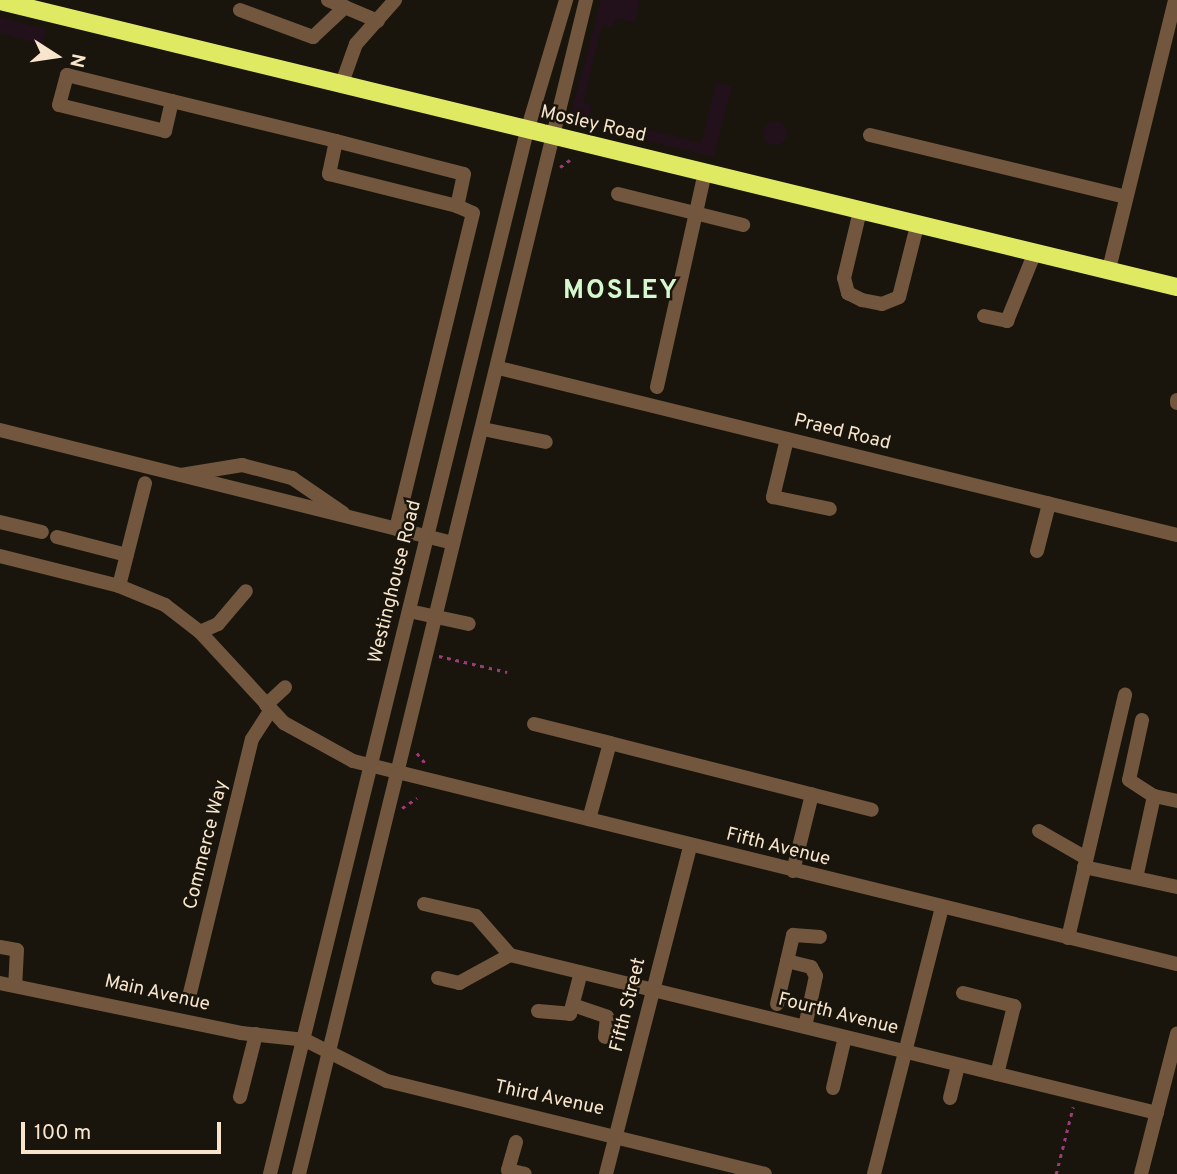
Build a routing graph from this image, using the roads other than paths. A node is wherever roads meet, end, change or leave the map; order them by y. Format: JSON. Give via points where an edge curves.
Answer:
{"nodes":[{"id":1,"x":328,"y":0,"type":"edge"},
{"id":2,"x":396,"y":0,"type":"edge"},
{"id":3,"x":566,"y":0,"type":"edge"},
{"id":4,"x":586,"y":0,"type":"edge"},
{"id":5,"x":1175,"y":0,"type":"edge"},
{"id":6,"x":11,"y":2,"type":"edge"},
{"id":7,"x":345,"y":7,"type":"junction"},
{"id":8,"x":240,"y":10,"type":"dead end"},
{"id":9,"x":378,"y":22,"type":"junction"},
{"id":10,"x":342,"y":83,"type":"junction"},
{"id":11,"x":172,"y":101,"type":"junction"},
{"id":12,"x":527,"y":131,"type":"junction"},
{"id":13,"x":870,"y":135,"type":"dead end"},
{"id":14,"x":553,"y":137,"type":"junction"},
{"id":15,"x":336,"y":141,"type":"junction"},
{"id":16,"x":705,"y":173,"type":"junction"},
{"id":17,"x":618,"y":194,"type":"dead end"},
{"id":18,"x":1126,"y":197,"type":"junction"},
{"id":19,"x":457,"y":206,"type":"junction"},
{"id":20,"x":860,"y":211,"type":"junction"},
{"id":21,"x":700,"y":214,"type":"junction"},
{"id":22,"x":743,"y":225,"type":"dead end"},
{"id":23,"x":917,"y":226,"type":"junction"},
{"id":24,"x":1035,"y":252,"type":"junction"},
{"id":25,"x":1109,"y":269,"type":"junction"},
{"id":26,"x":1177,"y":287,"type":"edge"},
{"id":27,"x":984,"y":316,"type":"dead end"},
{"id":28,"x":499,"y":368,"type":"junction"},
{"id":29,"x":657,"y":387,"type":"dead end"},
{"id":30,"x":483,"y":429,"type":"junction"},
{"id":31,"x":0,"y":430,"type":"edge"},
{"id":32,"x":786,"y":439,"type":"junction"},
{"id":33,"x":546,"y":442,"type":"dead end"},
{"id":34,"x":180,"y":475,"type":"junction"},
{"id":35,"x":145,"y":483,"type":"dead end"},
{"id":36,"x":1049,"y":504,"type":"junction"},
{"id":37,"x":830,"y":509,"type":"dead end"},
{"id":38,"x":344,"y":514,"type":"junction"},
{"id":39,"x":0,"y":522,"type":"edge"},
{"id":40,"x":396,"y":529,"type":"junction"},
{"id":41,"x":42,"y":532,"type":"dead end"},
{"id":42,"x":1177,"y":535,"type":"edge"},
{"id":43,"x":57,"y":537,"type":"dead end"},
{"id":44,"x":427,"y":537,"type":"junction"},
{"id":45,"x":453,"y":543,"type":"junction"},
{"id":46,"x":1037,"y":551,"type":"dead end"},
{"id":47,"x":127,"y":555,"type":"junction"},
{"id":48,"x":0,"y":556,"type":"edge"},
{"id":49,"x":119,"y":586,"type":"junction"},
{"id":50,"x":246,"y":591,"type":"dead end"},
{"id":51,"x":409,"y":611,"type":"junction"},
{"id":52,"x":434,"y":616,"type":"junction"},
{"id":53,"x":470,"y":624,"type":"dead end"},
{"id":54,"x":200,"y":632,"type":"junction"},
{"id":55,"x":285,"y":687,"type":"dead end"},
{"id":56,"x":1125,"y":695,"type":"dead end"},
{"id":57,"x":268,"y":708,"type":"junction"},
{"id":58,"x":1142,"y":720,"type":"dead end"},
{"id":59,"x":534,"y":724,"type":"dead end"},
{"id":60,"x":610,"y":743,"type":"junction"},
{"id":61,"x":371,"y":766,"type":"junction"},
{"id":62,"x":396,"y":772,"type":"junction"},
{"id":63,"x":812,"y":794,"type":"junction"},
{"id":64,"x":1154,"y":796,"type":"junction"},
{"id":65,"x":1177,"y":801,"type":"edge"},
{"id":66,"x":872,"y":810,"type":"dead end"},
{"id":67,"x":589,"y":819,"type":"junction"},
{"id":68,"x":1039,"y":831,"type":"dead end"},
{"id":69,"x":690,"y":846,"type":"junction"},
{"id":70,"x":1085,"y":863,"type":"junction"},
{"id":71,"x":793,"y":871,"type":"junction"},
{"id":72,"x":1136,"y":878,"type":"junction"},
{"id":73,"x":1177,"y":887,"type":"edge"},
{"id":74,"x":424,"y":904,"type":"dead end"},
{"id":75,"x":942,"y":907,"type":"junction"},
{"id":76,"x":820,"y":937,"type":"dead end"},
{"id":77,"x":1068,"y":938,"type":"junction"},
{"id":78,"x":0,"y":947,"type":"edge"},
{"id":79,"x":510,"y":955,"type":"junction"},
{"id":80,"x":787,"y":961,"type":"junction"},
{"id":81,"x":1177,"y":964,"type":"edge"},
{"id":82,"x":581,"y":972,"type":"junction"},
{"id":83,"x":438,"y":978,"type":"dead end"},
{"id":84,"x":0,"y":983,"type":"edge"},
{"id":85,"x":15,"y":984,"type":"junction"},
{"id":86,"x":652,"y":990,"type":"junction"},
{"id":87,"x":190,"y":993,"type":"dead end"},
{"id":88,"x":963,"y":993,"type":"dead end"},
{"id":89,"x":777,"y":1004,"type":"dead end"},
{"id":90,"x":573,"y":1005,"type":"junction"},
{"id":91,"x":538,"y":1011,"type":"dead end"},
{"id":92,"x":804,"y":1027,"type":"junction"},
{"id":93,"x":256,"y":1034,"type":"junction"},
{"id":94,"x":1177,"y":1034,"type":"edge"},
{"id":95,"x":605,"y":1037,"type":"dead end"},
{"id":96,"x":845,"y":1037,"type":"junction"},
{"id":97,"x":305,"y":1040,"type":"junction"},
{"id":98,"x":330,"y":1050,"type":"junction"},
{"id":99,"x":905,"y":1052,"type":"junction"},
{"id":100,"x":958,"y":1065,"type":"junction"},
{"id":101,"x":996,"y":1074,"type":"junction"},
{"id":102,"x":833,"y":1088,"type":"dead end"},
{"id":103,"x":240,"y":1097,"type":"dead end"},
{"id":104,"x":950,"y":1098,"type":"dead end"},
{"id":105,"x":1157,"y":1113,"type":"junction"},
{"id":106,"x":615,"y":1135,"type":"junction"},
{"id":107,"x":516,"y":1142,"type":"dead end"},
{"id":108,"x":270,"y":1174,"type":"edge"},
{"id":109,"x":299,"y":1174,"type":"edge"},
{"id":110,"x":525,"y":1174,"type":"edge"},
{"id":111,"x":606,"y":1174,"type":"edge"},
{"id":112,"x":765,"y":1174,"type":"edge"},
{"id":113,"x":874,"y":1174,"type":"edge"},
{"id":114,"x":1142,"y":1174,"type":"edge"}],
"edges":[{"from":1,"to":7,"type":"street"},
{"from":2,"to":9,"type":"street"},
{"from":3,"to":12,"type":"street","name":"Westinghouse Road"},
{"from":4,"to":14,"type":"street"},
{"from":5,"to":18,"type":"street"},
{"from":6,"to":10,"type":"main road","name":"Mosley Road"},
{"from":7,"to":8,"type":"street","via":[[313,37]]},
{"from":7,"to":9,"type":"street"},
{"from":9,"to":10,"type":"street","via":[[352,50]]},
{"from":10,"to":12,"type":"main road","name":"Mosley Road"},
{"from":11,"to":11,"type":"street","via":[[67,75],[59,106],[165,131]]},
{"from":11,"to":15,"type":"street"},
{"from":12,"to":14,"type":"main road","name":"Mosley Road"},
{"from":12,"to":44,"type":"street","name":"Westinghouse Road"},
{"from":13,"to":18,"type":"street"},
{"from":14,"to":16,"type":"main road","name":"Mosley Road"},
{"from":14,"to":28,"type":"street"},
{"from":15,"to":19,"type":"street","via":[[464,174]]},
{"from":15,"to":19,"type":"street","via":[[329,174]]},
{"from":16,"to":20,"type":"main road","name":"Mosley Road"},
{"from":16,"to":21,"type":"street"},
{"from":17,"to":21,"type":"street"},
{"from":18,"to":25,"type":"street"},
{"from":19,"to":40,"type":"street","via":[[473,213]]},
{"from":20,"to":23,"type":"main road","name":"Mosley Road"},
{"from":20,"to":23,"type":"street","via":[[844,278],[848,293],[862,300],[882,304],[898,296]]},
{"from":21,"to":22,"type":"street"},
{"from":21,"to":29,"type":"street"},
{"from":23,"to":24,"type":"main road","name":"Mosley Road"},
{"from":24,"to":25,"type":"main road","name":"Mosley Road"},
{"from":24,"to":27,"type":"street","via":[[1007,321]]},
{"from":25,"to":26,"type":"main road","name":"Mosley Road"},
{"from":28,"to":30,"type":"street"},
{"from":28,"to":32,"type":"street","name":"Praed Road"},
{"from":30,"to":33,"type":"street"},
{"from":30,"to":45,"type":"street"},
{"from":31,"to":34,"type":"street"},
{"from":32,"to":36,"type":"street","name":"Praed Road"},
{"from":32,"to":37,"type":"street","via":[[773,497]]},
{"from":34,"to":38,"type":"street"},
{"from":34,"to":38,"type":"street","via":[[242,465],[292,478]]},
{"from":35,"to":47,"type":"street"},
{"from":36,"to":42,"type":"street","name":"Praed Road"},
{"from":36,"to":46,"type":"street"},
{"from":38,"to":40,"type":"street"},
{"from":39,"to":41,"type":"street"},
{"from":40,"to":44,"type":"street"},
{"from":43,"to":47,"type":"street"},
{"from":44,"to":45,"type":"street"},
{"from":44,"to":51,"type":"street","name":"Westinghouse Road"},
{"from":45,"to":52,"type":"street"},
{"from":47,"to":49,"type":"street"},
{"from":48,"to":49,"type":"street"},
{"from":49,"to":54,"type":"street","via":[[165,605]]},
{"from":50,"to":54,"type":"street","via":[[218,624]]},
{"from":51,"to":52,"type":"street"},
{"from":51,"to":61,"type":"street","name":"Westinghouse Road"},
{"from":52,"to":53,"type":"street"},
{"from":52,"to":62,"type":"street"},
{"from":54,"to":57,"type":"street"},
{"from":55,"to":57,"type":"street","name":"Commerce Way"},
{"from":56,"to":70,"type":"street"},
{"from":57,"to":61,"type":"street","via":[[321,746]]},
{"from":57,"to":87,"type":"street","name":"Commerce Way","via":[[252,739]]},
{"from":58,"to":64,"type":"street","via":[[1129,780]]},
{"from":59,"to":60,"type":"street"},
{"from":60,"to":63,"type":"street"},
{"from":60,"to":67,"type":"street"},
{"from":61,"to":62,"type":"street","name":"Fifth Avenue"},
{"from":61,"to":97,"type":"street","name":"Westinghouse Road"},
{"from":62,"to":67,"type":"street","name":"Fifth Avenue"},
{"from":62,"to":98,"type":"street"},
{"from":63,"to":66,"type":"street"},
{"from":63,"to":71,"type":"street"},
{"from":64,"to":65,"type":"street"},
{"from":64,"to":72,"type":"street"},
{"from":67,"to":69,"type":"street","name":"Fifth Avenue"},
{"from":68,"to":70,"type":"street"},
{"from":69,"to":71,"type":"street","name":"Fifth Avenue"},
{"from":69,"to":86,"type":"street","name":"Fifth Street"},
{"from":70,"to":72,"type":"street"},
{"from":70,"to":77,"type":"street"},
{"from":71,"to":75,"type":"street","name":"Fifth Avenue"},
{"from":72,"to":73,"type":"street"},
{"from":74,"to":79,"type":"street","via":[[476,916]]},
{"from":75,"to":77,"type":"street","name":"Fifth Avenue"},
{"from":75,"to":99,"type":"street"},
{"from":76,"to":80,"type":"street","via":[[796,932]]},
{"from":77,"to":81,"type":"street","name":"Fifth Avenue"},
{"from":78,"to":85,"type":"street","via":[[17,950]]},
{"from":79,"to":82,"type":"street","name":"Fourth Avenue"},
{"from":79,"to":83,"type":"street","via":[[459,983]]},
{"from":80,"to":89,"type":"street"},
{"from":80,"to":92,"type":"street","via":[[811,967],[816,976]]},
{"from":82,"to":86,"type":"street","name":"Fourth Avenue"},
{"from":82,"to":90,"type":"street"},
{"from":84,"to":85,"type":"street","name":"Main Avenue"},
{"from":85,"to":93,"type":"street","name":"Main Avenue"},
{"from":86,"to":92,"type":"street","name":"Fourth Avenue"},
{"from":86,"to":106,"type":"street","name":"Fifth Street"},
{"from":88,"to":101,"type":"street","via":[[1014,1006]]},
{"from":90,"to":91,"type":"street","via":[[566,1017]]},
{"from":90,"to":95,"type":"street","via":[[607,1017]]},
{"from":92,"to":96,"type":"street","name":"Fourth Avenue"},
{"from":93,"to":97,"type":"street","name":"Main Avenue"},
{"from":93,"to":103,"type":"street"},
{"from":94,"to":105,"type":"street"},
{"from":96,"to":99,"type":"street","name":"Fourth Avenue"},
{"from":96,"to":102,"type":"street"},
{"from":97,"to":98,"type":"street","name":"Third Avenue"},
{"from":97,"to":108,"type":"street","name":"Westinghouse Road"},
{"from":98,"to":106,"type":"street","name":"Third Avenue","via":[[346,1065],[387,1081]]},
{"from":98,"to":109,"type":"street"},
{"from":99,"to":100,"type":"street","name":"Fourth Avenue"},
{"from":99,"to":113,"type":"street"},
{"from":100,"to":101,"type":"street","name":"Fourth Avenue"},
{"from":100,"to":104,"type":"street"},
{"from":101,"to":105,"type":"street","name":"Fourth Avenue"},
{"from":105,"to":114,"type":"street"},
{"from":106,"to":111,"type":"street","name":"Fifth Street"},
{"from":106,"to":112,"type":"street","name":"Third Avenue"},
{"from":107,"to":110,"type":"street","via":[[508,1170]]}]}
